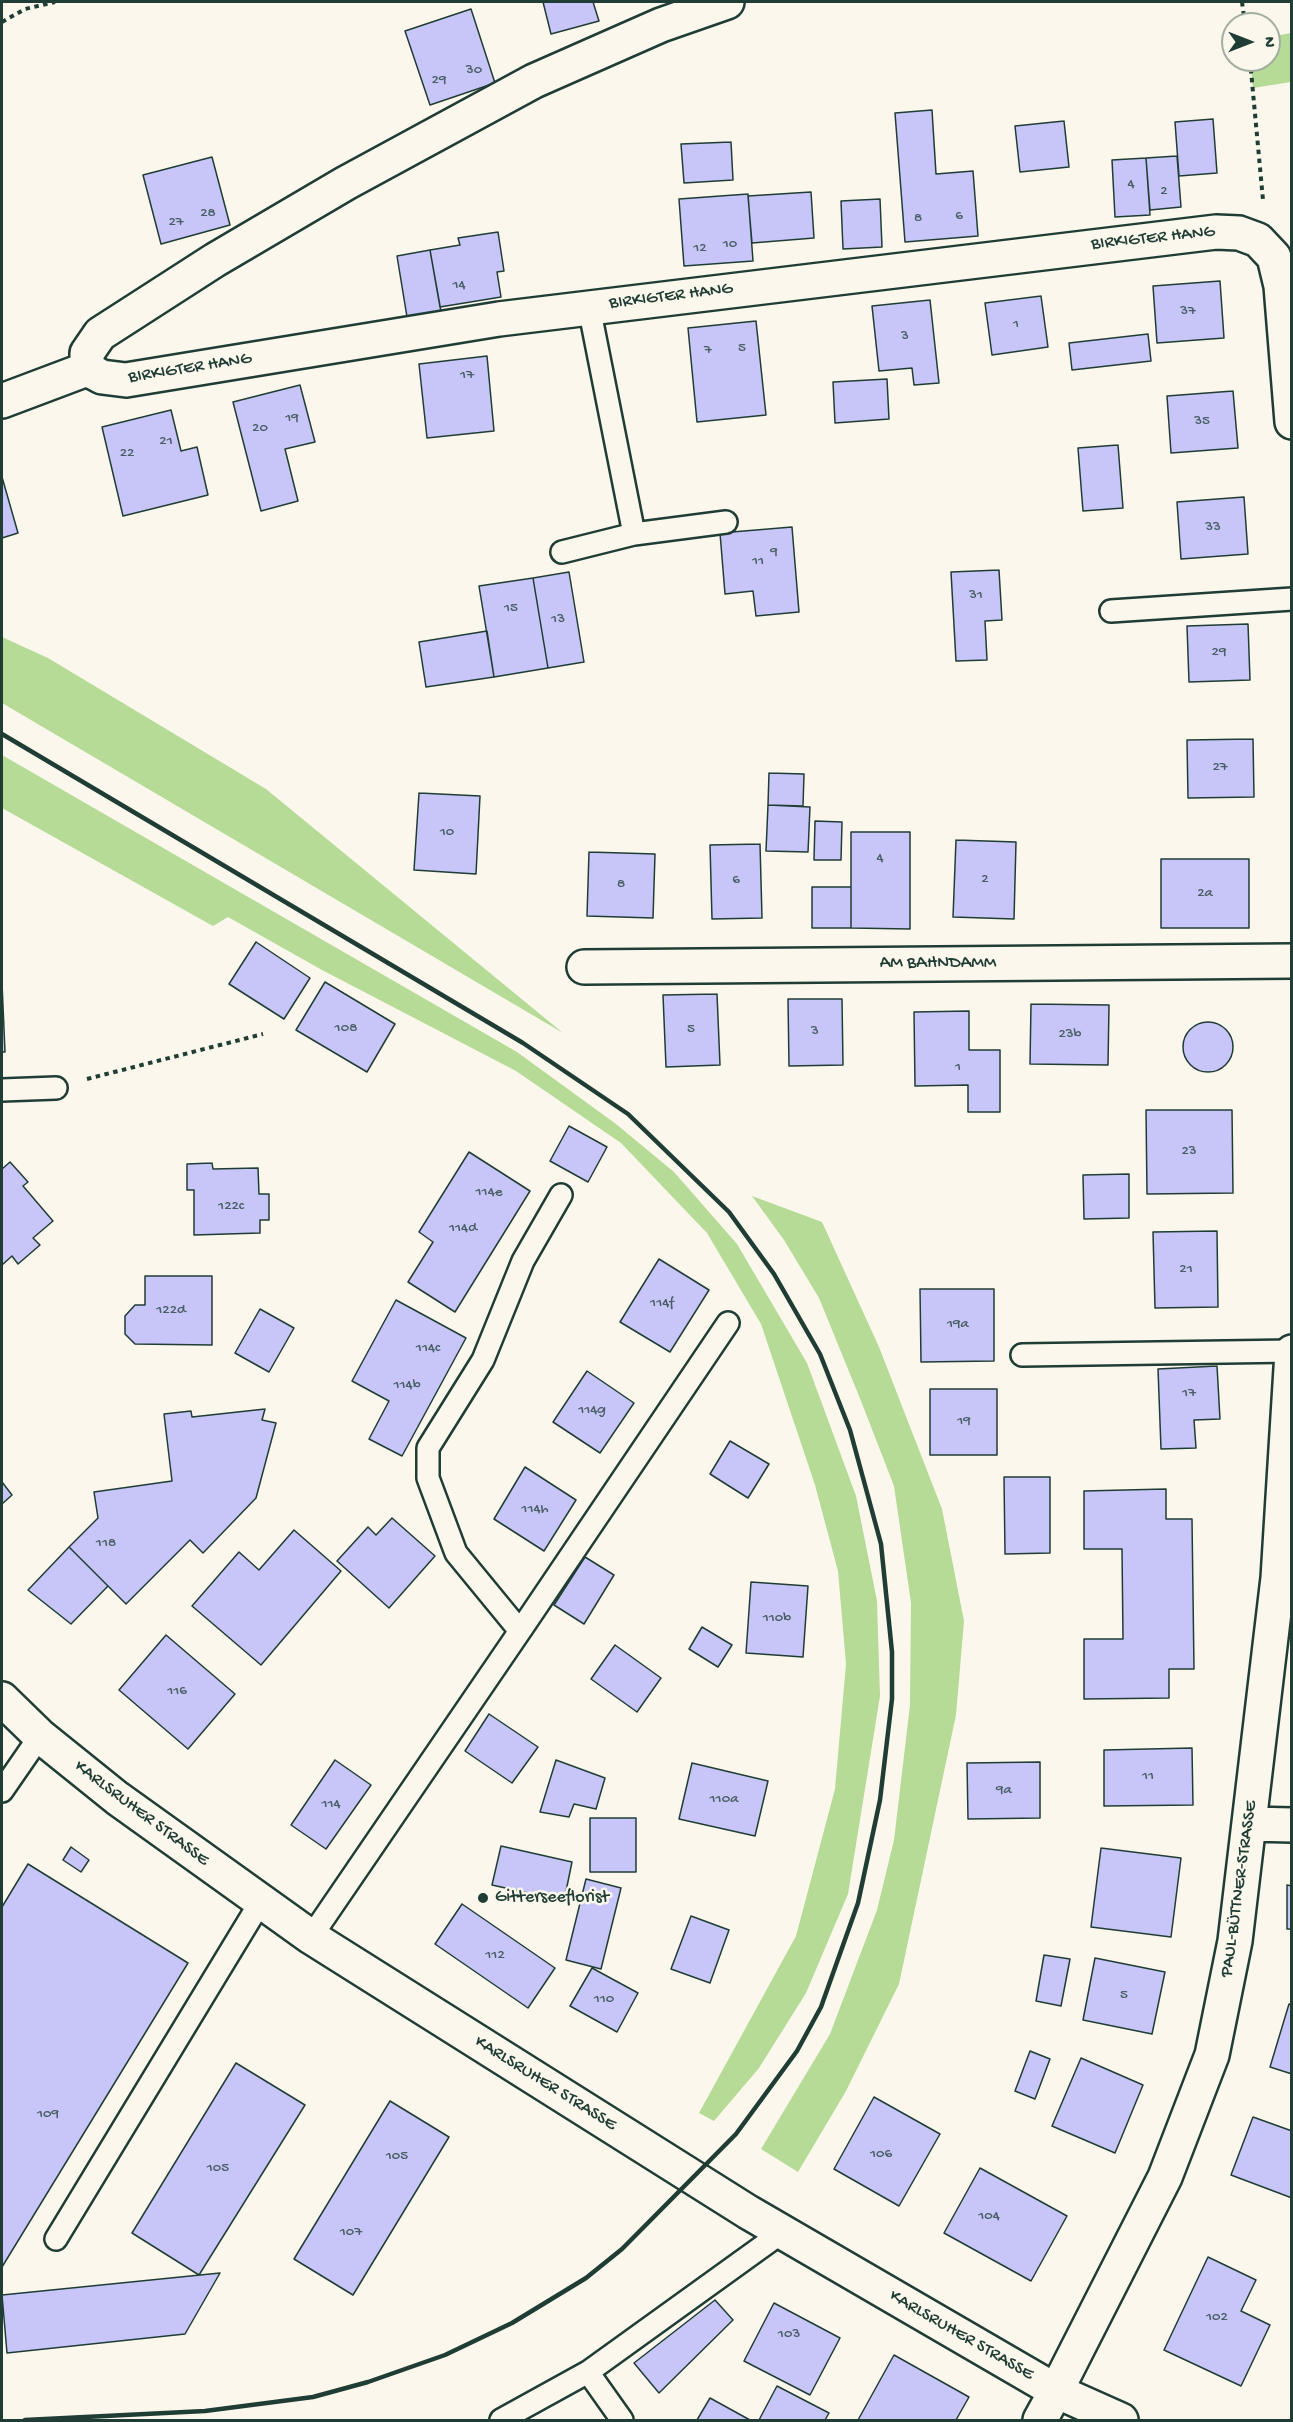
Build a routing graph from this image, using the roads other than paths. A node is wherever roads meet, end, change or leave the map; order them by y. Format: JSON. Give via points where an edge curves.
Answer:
{"nodes":[{"id":1,"x":727,"y":2,"type":"edge"},
{"id":2,"x":589,"y":307,"type":"junction"},
{"id":3,"x":87,"y":369,"type":"junction"},
{"id":4,"x":2,"y":401,"type":"edge"},
{"id":5,"x":1292,"y":422,"type":"edge"},
{"id":6,"x":726,"y":522,"type":"dead end"},
{"id":7,"x":634,"y":534,"type":"junction"},
{"id":8,"x":562,"y":552,"type":"dead end"},
{"id":9,"x":1292,"y":599,"type":"edge"},
{"id":10,"x":1111,"y":610,"type":"dead end"},
{"id":11,"x":1292,"y":962,"type":"edge"},
{"id":12,"x":584,"y":967,"type":"dead end"},
{"id":13,"x":56,"y":1088,"type":"road end"},
{"id":14,"x":2,"y":1090,"type":"edge"},
{"id":15,"x":561,"y":1195,"type":"dead end"},
{"id":16,"x":728,"y":1323,"type":"dead end"},
{"id":17,"x":1292,"y":1352,"type":"edge"},
{"id":18,"x":1022,"y":1355,"type":"dead end"},
{"id":19,"x":520,"y":1631,"type":"junction"},
{"id":20,"x":2,"y":1699,"type":"edge"},
{"id":21,"x":40,"y":1736,"type":"junction"},
{"id":22,"x":2,"y":1791,"type":"edge"},
{"id":23,"x":1250,"y":1824,"type":"junction"},
{"id":24,"x":1292,"y":1825,"type":"edge"},
{"id":25,"x":261,"y":1901,"type":"junction"},
{"id":26,"x":311,"y":1937,"type":"junction"},
{"id":27,"x":782,"y":2233,"type":"junction"},
{"id":28,"x":56,"y":2239,"type":"dead end"},
{"id":29,"x":588,"y":2372,"type":"junction"},
{"id":30,"x":1056,"y":2391,"type":"junction"},
{"id":31,"x":501,"y":2421,"type":"edge"},
{"id":32,"x":622,"y":2421,"type":"edge"},
{"id":33,"x":1040,"y":2421,"type":"edge"},
{"id":34,"x":1121,"y":2421,"type":"edge"}],
"edges":[{"from":1,"to":3,"type":"street","via":[[534,81],[345,183],[100,334],[87,353]]},
{"from":2,"to":3,"type":"street","name":"BIRKIGTER HANG","via":[[396,334],[148,378],[112,380]]},
{"from":2,"to":5,"type":"street","name":"BIRKIGTER HANG","via":[[1216,232],[1239,233],[1258,240],[1274,257],[1281,286]]},
{"from":2,"to":7,"type":"lane"},
{"from":3,"to":4,"type":"street"},
{"from":6,"to":7,"type":"lane"},
{"from":7,"to":8,"type":"lane"},
{"from":9,"to":10,"type":"lane"},
{"from":11,"to":12,"type":"street","name":"AM BAHNDAMM"},
{"from":13,"to":14,"type":"lane"},
{"from":15,"to":19,"type":"lane","via":[[523,1261],[483,1360],[428,1448],[428,1478],[456,1553]]},
{"from":16,"to":19,"type":"lane"},
{"from":17,"to":18,"type":"lane"},
{"from":17,"to":23,"type":"street","name":"PAUL-BÜTTNER-STRASSE","via":[[1278,1578]]},
{"from":19,"to":26,"type":"lane"},
{"from":20,"to":21,"type":"street","name":"KARLSRUHER STRASSE"},
{"from":21,"to":22,"type":"lane"},
{"from":21,"to":25,"type":"street","name":"KARLSRUHER STRASSE","via":[[117,1798]]},
{"from":23,"to":24,"type":"street"},
{"from":23,"to":30,"type":"street","name":"PAUL-BÜTTNER-STRASSE","via":[[1235,1941],[1212,2055],[1165,2177]]},
{"from":25,"to":26,"type":"street","name":"KARLSRUHER STRASSE"},
{"from":25,"to":28,"type":"lane"},
{"from":26,"to":27,"type":"street","name":"KARLSRUHER STRASSE"},
{"from":27,"to":29,"type":"lane"},
{"from":27,"to":30,"type":"street","name":"KARLSRUHER STRASSE"},
{"from":29,"to":31,"type":"lane"},
{"from":29,"to":32,"type":"lane"},
{"from":30,"to":33,"type":"street","name":"PAUL-BÜTTNER-STRASSE"},
{"from":30,"to":34,"type":"street","name":"KARLSRUHER STRASSE"}]}
